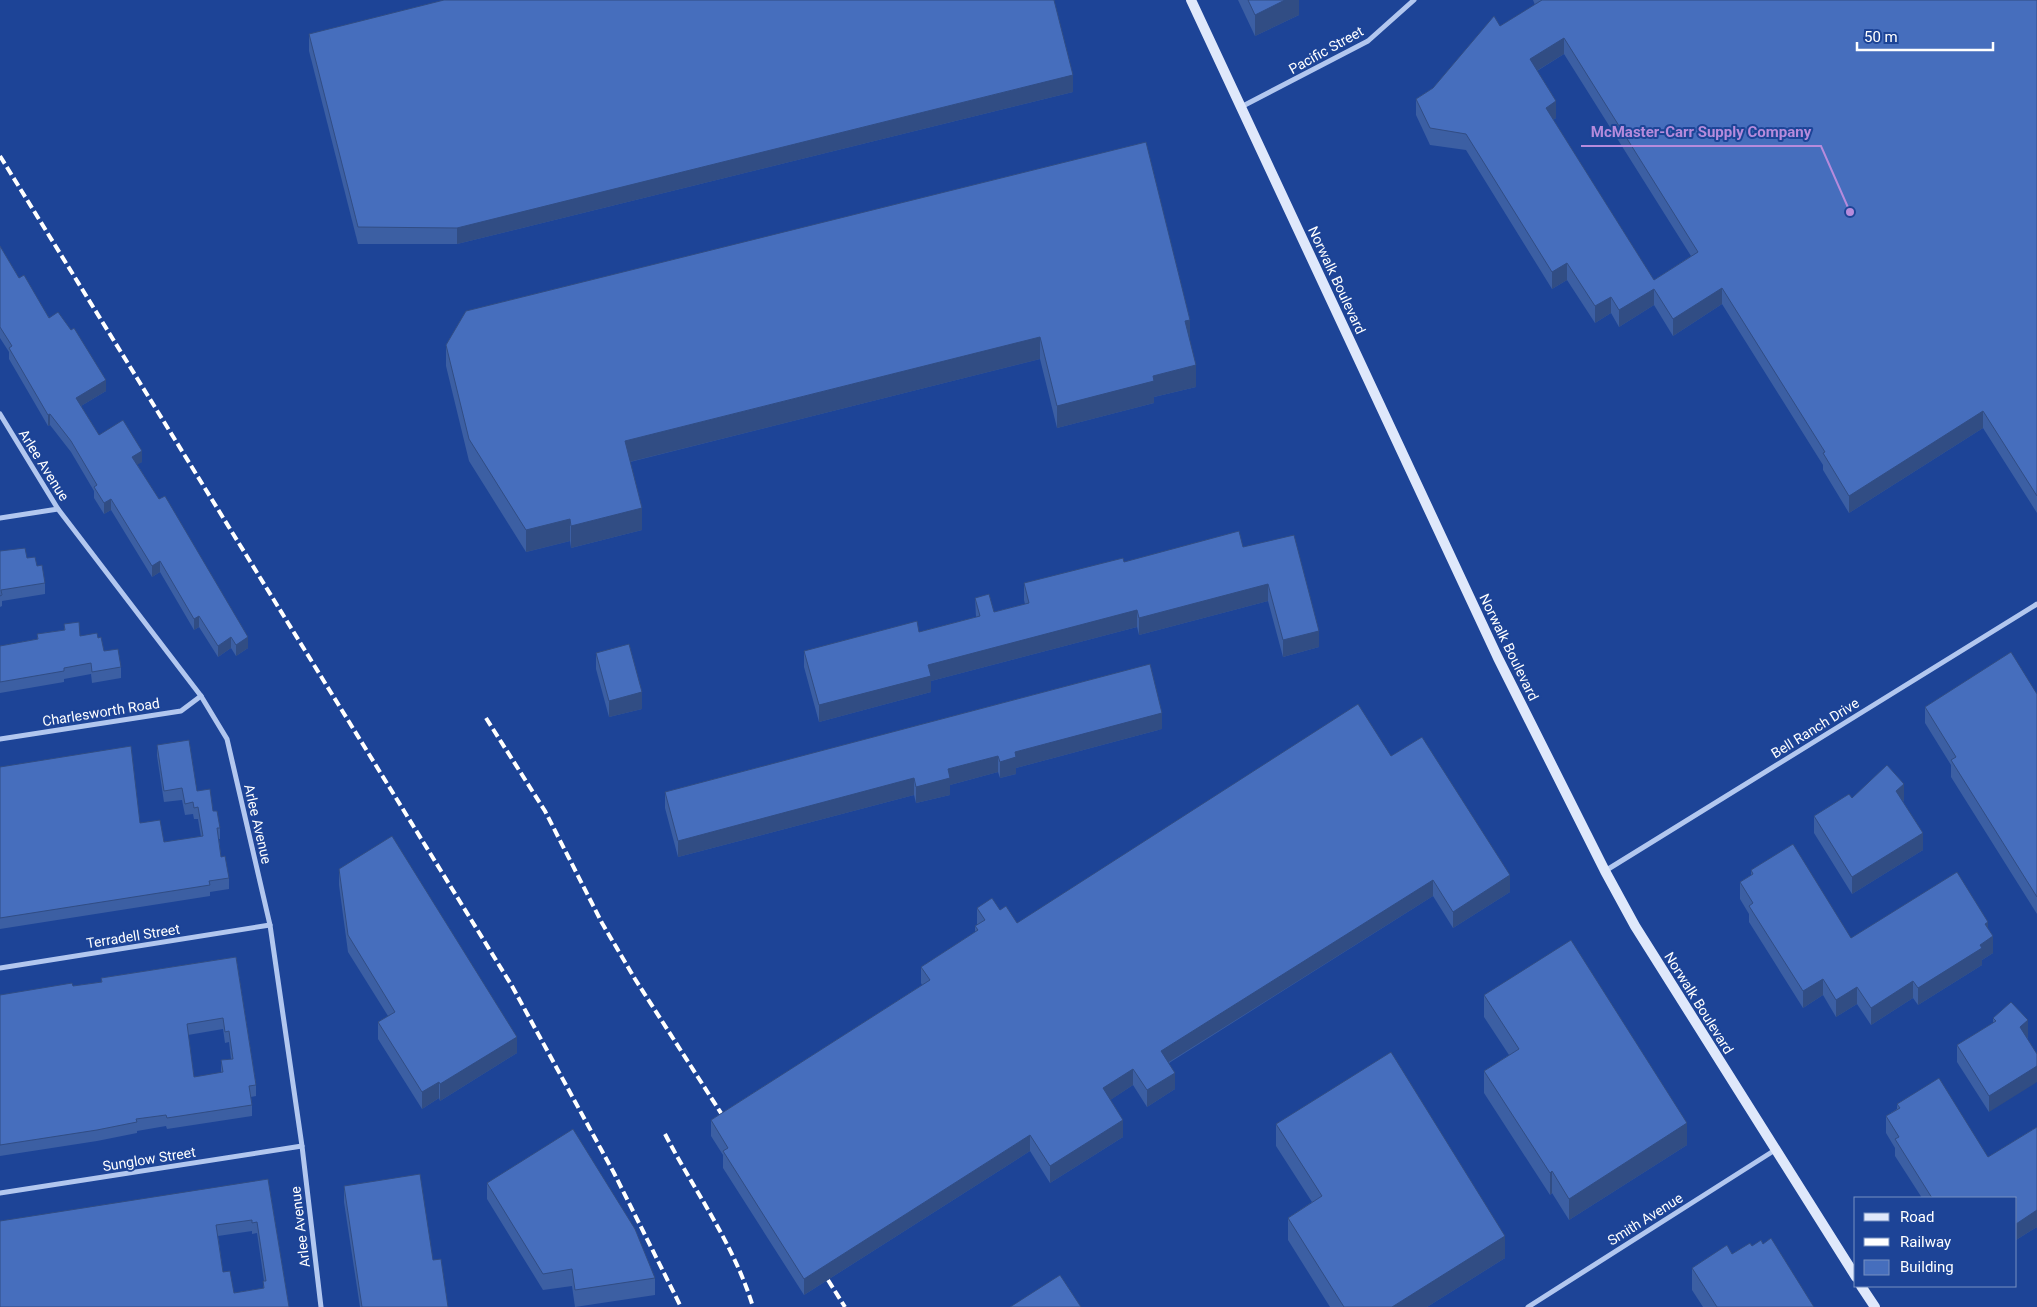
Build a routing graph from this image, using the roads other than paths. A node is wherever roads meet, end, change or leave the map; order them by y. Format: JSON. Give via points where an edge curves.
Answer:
{"nodes":[{"id":1,"x":1191,"y":0,"type":"edge"},
{"id":2,"x":1414,"y":0,"type":"edge"},
{"id":3,"x":1240,"y":107,"type":"junction"},
{"id":4,"x":0,"y":414,"type":"edge"},
{"id":5,"x":58,"y":509,"type":"junction"},
{"id":6,"x":0,"y":518,"type":"edge"},
{"id":7,"x":2037,"y":604,"type":"edge"},
{"id":8,"x":201,"y":696,"type":"junction"},
{"id":9,"x":0,"y":739,"type":"edge"},
{"id":10,"x":1605,"y":871,"type":"junction"},
{"id":11,"x":270,"y":925,"type":"junction"},
{"id":12,"x":0,"y":968,"type":"edge"},
{"id":13,"x":302,"y":1146,"type":"junction"},
{"id":14,"x":1775,"y":1150,"type":"junction"},
{"id":15,"x":0,"y":1193,"type":"edge"},
{"id":16,"x":1854,"y":1274,"type":"edge"},
{"id":17,"x":1862,"y":1287,"type":"edge"},
{"id":18,"x":321,"y":1307,"type":"edge"},
{"id":19,"x":1528,"y":1307,"type":"edge"},
{"id":20,"x":1875,"y":1307,"type":"edge"}],
"edges":[{"from":1,"to":3,"type":"main road","name":"Norwalk Boulevard"},
{"from":2,"to":3,"type":"street","name":"Pacific Street","via":[[1368,41]]},
{"from":3,"to":10,"type":"main road","name":"Norwalk Boulevard","via":[[1498,658]]},
{"from":4,"to":5,"type":"street","name":"Arlee Avenue"},
{"from":5,"to":6,"type":"street"},
{"from":5,"to":8,"type":"street","name":"Arlee Avenue"},
{"from":7,"to":10,"type":"street","name":"Bell Ranch Drive"},
{"from":8,"to":9,"type":"street","name":"Charlesworth Road","via":[[181,711]]},
{"from":8,"to":11,"type":"street","name":"Arlee Avenue","via":[[227,739]]},
{"from":10,"to":14,"type":"main road","name":"Norwalk Boulevard","via":[[1635,926]]},
{"from":11,"to":12,"type":"street","name":"Terradell Street"},
{"from":11,"to":13,"type":"street","name":"Arlee Avenue"},
{"from":13,"to":15,"type":"street","name":"Sunglow Street"},
{"from":13,"to":18,"type":"street","name":"Arlee Avenue"},
{"from":14,"to":16,"type":"main road","name":"Norwalk Boulevard"},
{"from":14,"to":19,"type":"street","name":"Smith Avenue"},
{"from":17,"to":20,"type":"main road"}]}
